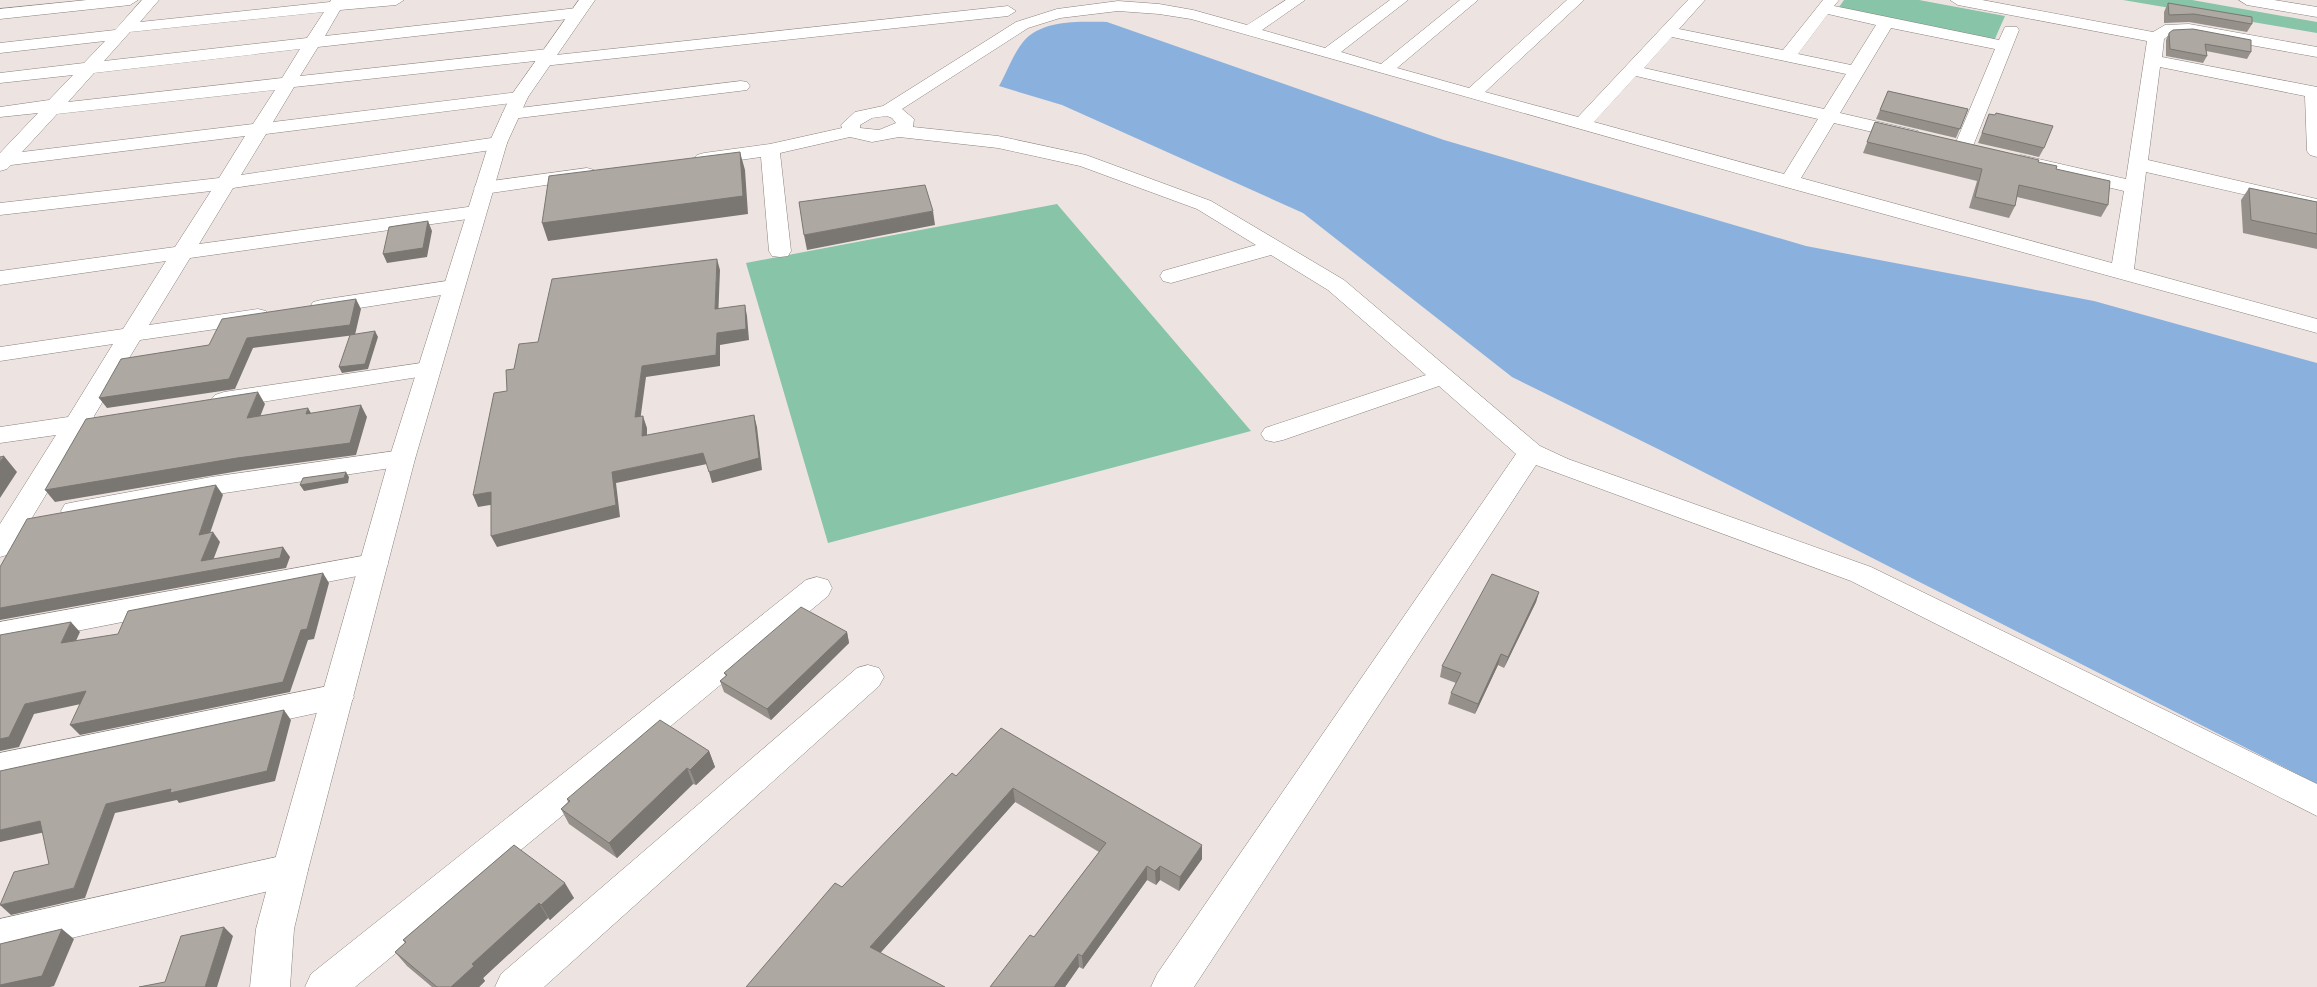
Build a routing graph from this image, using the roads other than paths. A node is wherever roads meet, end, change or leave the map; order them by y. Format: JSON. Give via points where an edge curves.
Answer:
{"nodes":[{"id":1,"x":130,"y":0,"type":"edge"},
{"id":2,"x":151,"y":0,"type":"edge"},
{"id":3,"x":396,"y":0,"type":"edge"},
{"id":4,"x":1297,"y":0,"type":"edge"},
{"id":5,"x":1400,"y":0,"type":"edge"},
{"id":6,"x":1470,"y":0,"type":"edge"},
{"id":7,"x":1576,"y":0,"type":"edge"},
{"id":8,"x":1697,"y":0,"type":"edge"},
{"id":9,"x":1958,"y":0,"type":"edge"},
{"id":10,"x":2247,"y":0,"type":"edge"},
{"id":11,"x":337,"y":3,"type":"edge"},
{"id":12,"x":1119,"y":3,"type":"edge"},
{"id":13,"x":1828,"y":5,"type":"edge"},
{"id":14,"x":582,"y":6,"type":"edge"},
{"id":15,"x":1003,"y":6,"type":"edge"},
{"id":16,"x":2018,"y":12,"type":"junction"},
{"id":17,"x":2317,"y":12,"type":"edge"},
{"id":18,"x":0,"y":14,"type":"edge"},
{"id":19,"x":1886,"y":22,"type":"junction"},
{"id":20,"x":1022,"y":25,"type":"junction"},
{"id":21,"x":122,"y":31,"type":"junction"},
{"id":22,"x":1249,"y":31,"type":"junction"},
{"id":23,"x":1668,"y":31,"type":"junction"},
{"id":24,"x":2156,"y":38,"type":"junction"},
{"id":25,"x":313,"y":42,"type":"junction"},
{"id":26,"x":2004,"y":46,"type":"junction"},
{"id":27,"x":0,"y":48,"type":"edge"},
{"id":28,"x":2317,"y":52,"type":"edge"},
{"id":29,"x":1328,"y":54,"type":"junction"},
{"id":30,"x":1787,"y":56,"type":"junction"},
{"id":31,"x":545,"y":58,"type":"junction"},
{"id":32,"x":2153,"y":60,"type":"junction"},
{"id":33,"x":89,"y":68,"type":"junction"},
{"id":34,"x":1384,"y":70,"type":"junction"},
{"id":35,"x":1632,"y":70,"type":"junction"},
{"id":36,"x":1856,"y":71,"type":"junction"},
{"id":37,"x":0,"y":78,"type":"edge"},
{"id":38,"x":288,"y":83,"type":"junction"},
{"id":39,"x":741,"y":86,"type":"dead end"},
{"id":40,"x":2315,"y":93,"type":"edge"},
{"id":41,"x":1473,"y":94,"type":"junction"},
{"id":42,"x":515,"y":106,"type":"junction"},
{"id":43,"x":53,"y":107,"type":"junction"},
{"id":44,"x":0,"y":112,"type":"edge"},
{"id":45,"x":1829,"y":116,"type":"junction"},
{"id":46,"x":892,"y":121,"type":"junction"},
{"id":47,"x":1582,"y":124,"type":"junction"},
{"id":48,"x":259,"y":129,"type":"junction"},
{"id":49,"x":1926,"y":138,"type":"edge"},
{"id":50,"x":498,"y":143,"type":"junction"},
{"id":51,"x":1945,"y":143,"type":"edge"},
{"id":52,"x":1964,"y":147,"type":"junction"},
{"id":53,"x":770,"y":150,"type":"junction"},
{"id":54,"x":2317,"y":151,"type":"edge"},
{"id":55,"x":1983,"y":152,"type":"edge"},
{"id":56,"x":2002,"y":156,"type":"edge"},
{"id":57,"x":1,"y":157,"type":"edge"},
{"id":58,"x":681,"y":162,"type":"edge"},
{"id":59,"x":2138,"y":164,"type":"junction"},
{"id":60,"x":602,"y":172,"type":"edge"},
{"id":61,"x":1789,"y":182,"type":"junction"},
{"id":62,"x":226,"y":183,"type":"junction"},
{"id":63,"x":2134,"y":187,"type":"junction"},
{"id":64,"x":480,"y":200,"type":"junction"},
{"id":65,"x":2317,"y":205,"type":"edge"},
{"id":66,"x":0,"y":209,"type":"edge"},
{"id":67,"x":1274,"y":247,"type":"junction"},
{"id":68,"x":780,"y":251,"type":"dead end"},
{"id":69,"x":182,"y":253,"type":"junction"},
{"id":70,"x":2122,"y":273,"type":"junction"},
{"id":71,"x":1171,"y":276,"type":"dead end"},
{"id":72,"x":0,"y":278,"type":"edge"},
{"id":73,"x":453,"y":287,"type":"junction"},
{"id":74,"x":2317,"y":326,"type":"edge"},
{"id":75,"x":132,"y":334,"type":"junction"},
{"id":76,"x":0,"y":354,"type":"edge"},
{"id":77,"x":428,"y":369,"type":"junction"},
{"id":78,"x":1443,"y":377,"type":"junction"},
{"id":79,"x":204,"y":404,"type":"edge"},
{"id":80,"x":106,"y":419,"type":"edge"},
{"id":81,"x":77,"y":423,"type":"junction"},
{"id":82,"x":1274,"y":434,"type":"dead end"},
{"id":83,"x":0,"y":435,"type":"edge"},
{"id":84,"x":1531,"y":452,"type":"junction"},
{"id":85,"x":402,"y":459,"type":"junction"},
{"id":86,"x":8,"y":523,"type":"edge"},
{"id":87,"x":0,"y":547,"type":"edge"},
{"id":88,"x":373,"y":564,"type":"junction"},
{"id":89,"x":817,"y":588,"type":"dead end"},
{"id":90,"x":0,"y":634,"type":"edge"},
{"id":91,"x":868,"y":677,"type":"dead end"},
{"id":92,"x":338,"y":697,"type":"junction"},
{"id":93,"x":0,"y":767,"type":"edge"},
{"id":94,"x":2317,"y":801,"type":"edge"},
{"id":95,"x":290,"y":870,"type":"junction"},
{"id":96,"x":0,"y":936,"type":"edge"},
{"id":97,"x":270,"y":987,"type":"edge"},
{"id":98,"x":325,"y":987,"type":"edge"},
{"id":99,"x":515,"y":987,"type":"edge"},
{"id":100,"x":1171,"y":987,"type":"edge"}],
"edges":[{"from":1,"to":18,"type":"main road"},
{"from":2,"to":21,"type":"main road"},
{"from":3,"to":11,"type":"main road"},
{"from":4,"to":22,"type":"main road"},
{"from":5,"to":29,"type":"main road"},
{"from":6,"to":34,"type":"main road"},
{"from":7,"to":41,"type":"main road"},
{"from":8,"to":23,"type":"main road"},
{"from":9,"to":16,"type":"main road"},
{"from":10,"to":17,"type":"main road"},
{"from":11,"to":21,"type":"main road"},
{"from":11,"to":25,"type":"main road"},
{"from":12,"to":20,"type":"main road","via":[[1057,14]]},
{"from":12,"to":22,"type":"main road","via":[[1193,15]]},
{"from":13,"to":19,"type":"main road"},
{"from":13,"to":30,"type":"main road"},
{"from":14,"to":25,"type":"main road"},
{"from":14,"to":31,"type":"main road"},
{"from":15,"to":20,"type":"main road"},
{"from":15,"to":31,"type":"main road"},
{"from":16,"to":24,"type":"main road"},
{"from":16,"to":26,"type":"main road"},
{"from":19,"to":26,"type":"main road"},
{"from":19,"to":36,"type":"main road"},
{"from":20,"to":46,"type":"main road"},
{"from":21,"to":27,"type":"main road"},
{"from":21,"to":33,"type":"main road"},
{"from":22,"to":29,"type":"main road"},
{"from":23,"to":30,"type":"main road"},
{"from":23,"to":35,"type":"main road"},
{"from":24,"to":28,"type":"main road","via":[[2165,30],[2189,29]]},
{"from":24,"to":32,"type":"main road"},
{"from":25,"to":33,"type":"main road"},
{"from":25,"to":38,"type":"main road"},
{"from":26,"to":52,"type":"main road"},
{"from":29,"to":34,"type":"main road"},
{"from":30,"to":36,"type":"main road"},
{"from":31,"to":38,"type":"main road"},
{"from":31,"to":42,"type":"main road"},
{"from":32,"to":40,"type":"main road"},
{"from":32,"to":59,"type":"main road"},
{"from":33,"to":37,"type":"main road"},
{"from":33,"to":43,"type":"main road"},
{"from":34,"to":41,"type":"main road"},
{"from":35,"to":45,"type":"main road"},
{"from":35,"to":47,"type":"main road"},
{"from":36,"to":45,"type":"main road"},
{"from":38,"to":43,"type":"main road"},
{"from":38,"to":48,"type":"main road"},
{"from":39,"to":42,"type":"main road"},
{"from":40,"to":54,"type":"main road"},
{"from":41,"to":47,"type":"main road"},
{"from":42,"to":48,"type":"main road"},
{"from":42,"to":50,"type":"main road"},
{"from":43,"to":44,"type":"main road"},
{"from":43,"to":57,"type":"main road","via":[[19,144]]},
{"from":45,"to":49,"type":"main road"},
{"from":45,"to":61,"type":"main road"},
{"from":46,"to":53,"type":"main road","via":[[862,115],[850,125],[852,131]]},
{"from":46,"to":67,"type":"main road","via":[[1086,160],[1204,205]]},
{"from":47,"to":61,"type":"main road"},
{"from":48,"to":57,"type":"main road"},
{"from":48,"to":62,"type":"main road"},
{"from":50,"to":62,"type":"main road"},
{"from":50,"to":64,"type":"main road"},
{"from":51,"to":52,"type":"main road"},
{"from":52,"to":55,"type":"main road"},
{"from":53,"to":58,"type":"main road"},
{"from":53,"to":68,"type":"main road"},
{"from":56,"to":63,"type":"main road"},
{"from":59,"to":63,"type":"main road"},
{"from":59,"to":65,"type":"main road"},
{"from":60,"to":64,"type":"main road"},
{"from":61,"to":70,"type":"main road"},
{"from":62,"to":66,"type":"main road"},
{"from":62,"to":69,"type":"main road"},
{"from":63,"to":70,"type":"main road"},
{"from":64,"to":69,"type":"main road"},
{"from":64,"to":73,"type":"main road"},
{"from":67,"to":71,"type":"main road"},
{"from":67,"to":78,"type":"main road","via":[[1336,285]]},
{"from":69,"to":72,"type":"main road"},
{"from":69,"to":75,"type":"main road"},
{"from":70,"to":74,"type":"main road"},
{"from":73,"to":75,"type":"main road"},
{"from":73,"to":77,"type":"main road"},
{"from":75,"to":76,"type":"main road"},
{"from":75,"to":81,"type":"main road"},
{"from":77,"to":79,"type":"main road"},
{"from":77,"to":85,"type":"main road"},
{"from":78,"to":82,"type":"main road"},
{"from":78,"to":84,"type":"main road"},
{"from":80,"to":81,"type":"main road"},
{"from":81,"to":83,"type":"main road"},
{"from":81,"to":86,"type":"main road"},
{"from":84,"to":94,"type":"main road","via":[[1861,574]]},
{"from":84,"to":100,"type":"main road"},
{"from":85,"to":86,"type":"main road","via":[[211,486]]},
{"from":85,"to":88,"type":"main road"},
{"from":86,"to":87,"type":"main road"},
{"from":88,"to":90,"type":"main road"},
{"from":88,"to":92,"type":"main road"},
{"from":89,"to":98,"type":"main road"},
{"from":91,"to":99,"type":"main road"},
{"from":92,"to":93,"type":"main road"},
{"from":92,"to":95,"type":"main road"},
{"from":95,"to":96,"type":"main road"},
{"from":95,"to":97,"type":"main road","via":[[275,929]]}]}
